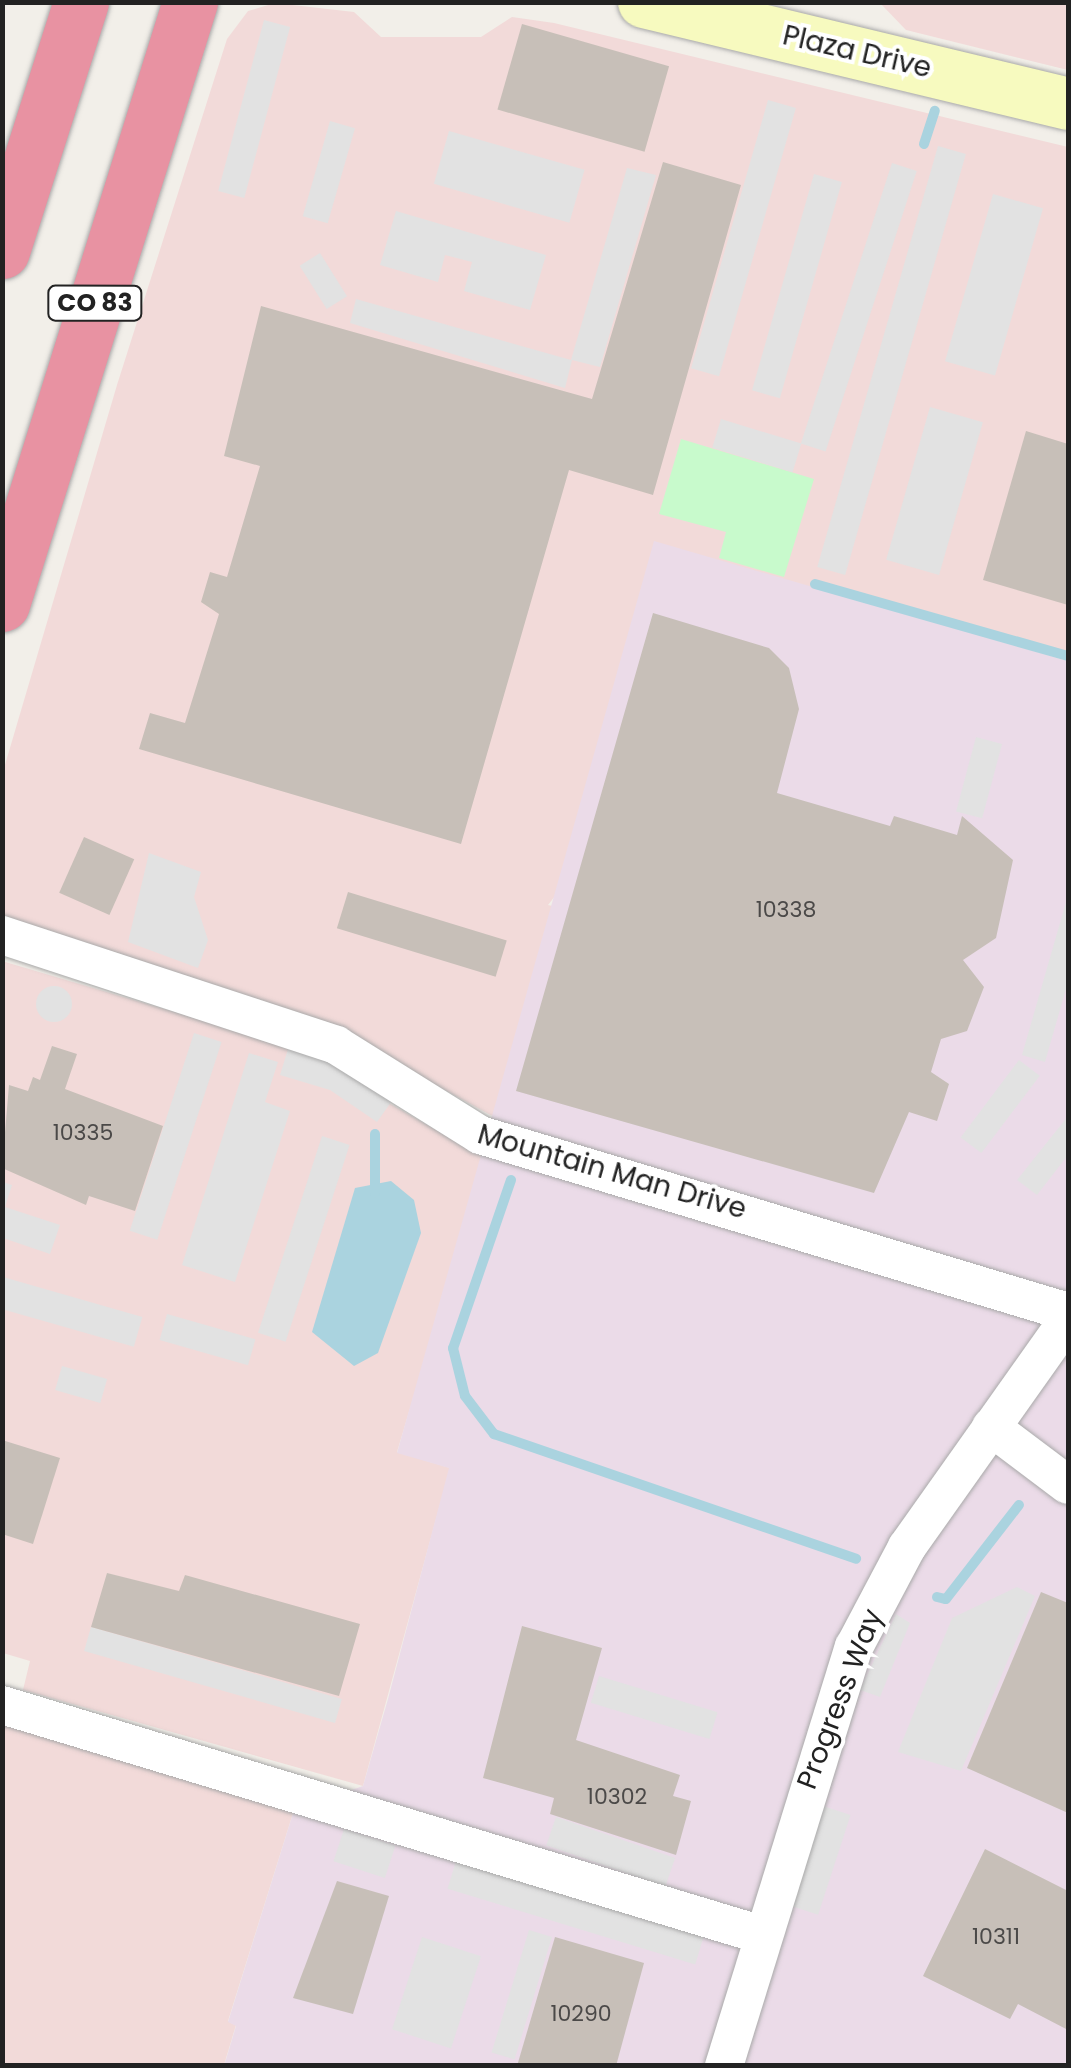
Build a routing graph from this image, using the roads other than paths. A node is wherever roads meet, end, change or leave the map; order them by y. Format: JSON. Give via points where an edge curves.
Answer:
{"nodes":[{"id":1,"x":80,"y":2,"type":"edge"},
{"id":2,"x":190,"y":2,"type":"edge"},
{"id":3,"x":644,"y":2,"type":"edge"},
{"id":4,"x":1068,"y":104,"type":"edge"},
{"id":5,"x":2,"y":251,"type":"edge"},
{"id":6,"x":2,"y":604,"type":"edge"},
{"id":7,"x":2,"y":935,"type":"edge"},
{"id":8,"x":1068,"y":1312,"type":"edge"},
{"id":9,"x":1068,"y":1320,"type":"edge"},
{"id":10,"x":991,"y":1427,"type":"junction"},
{"id":11,"x":1068,"y":1486,"type":"edge"},
{"id":12,"x":2,"y":1706,"type":"edge"},
{"id":13,"x":762,"y":1934,"type":"junction"},
{"id":14,"x":724,"y":2066,"type":"edge"}],
"edges":[{"from":1,"to":5,"type":"highway"},
{"from":2,"to":6,"type":"highway","number":"CO 83"},
{"from":3,"to":4,"type":"street","name":"Plaza Drive"},
{"from":7,"to":8,"type":"street","name":"Mountain Man Drive","via":[[336,1045],[480,1135]]},
{"from":9,"to":10,"type":"street","name":"Progress Way"},
{"from":10,"to":11,"type":"street"},
{"from":10,"to":13,"type":"street","name":"Progress Way","via":[[907,1547],[854,1647]]},
{"from":12,"to":13,"type":"street"},
{"from":13,"to":14,"type":"street","name":"Progress Way"}]}
